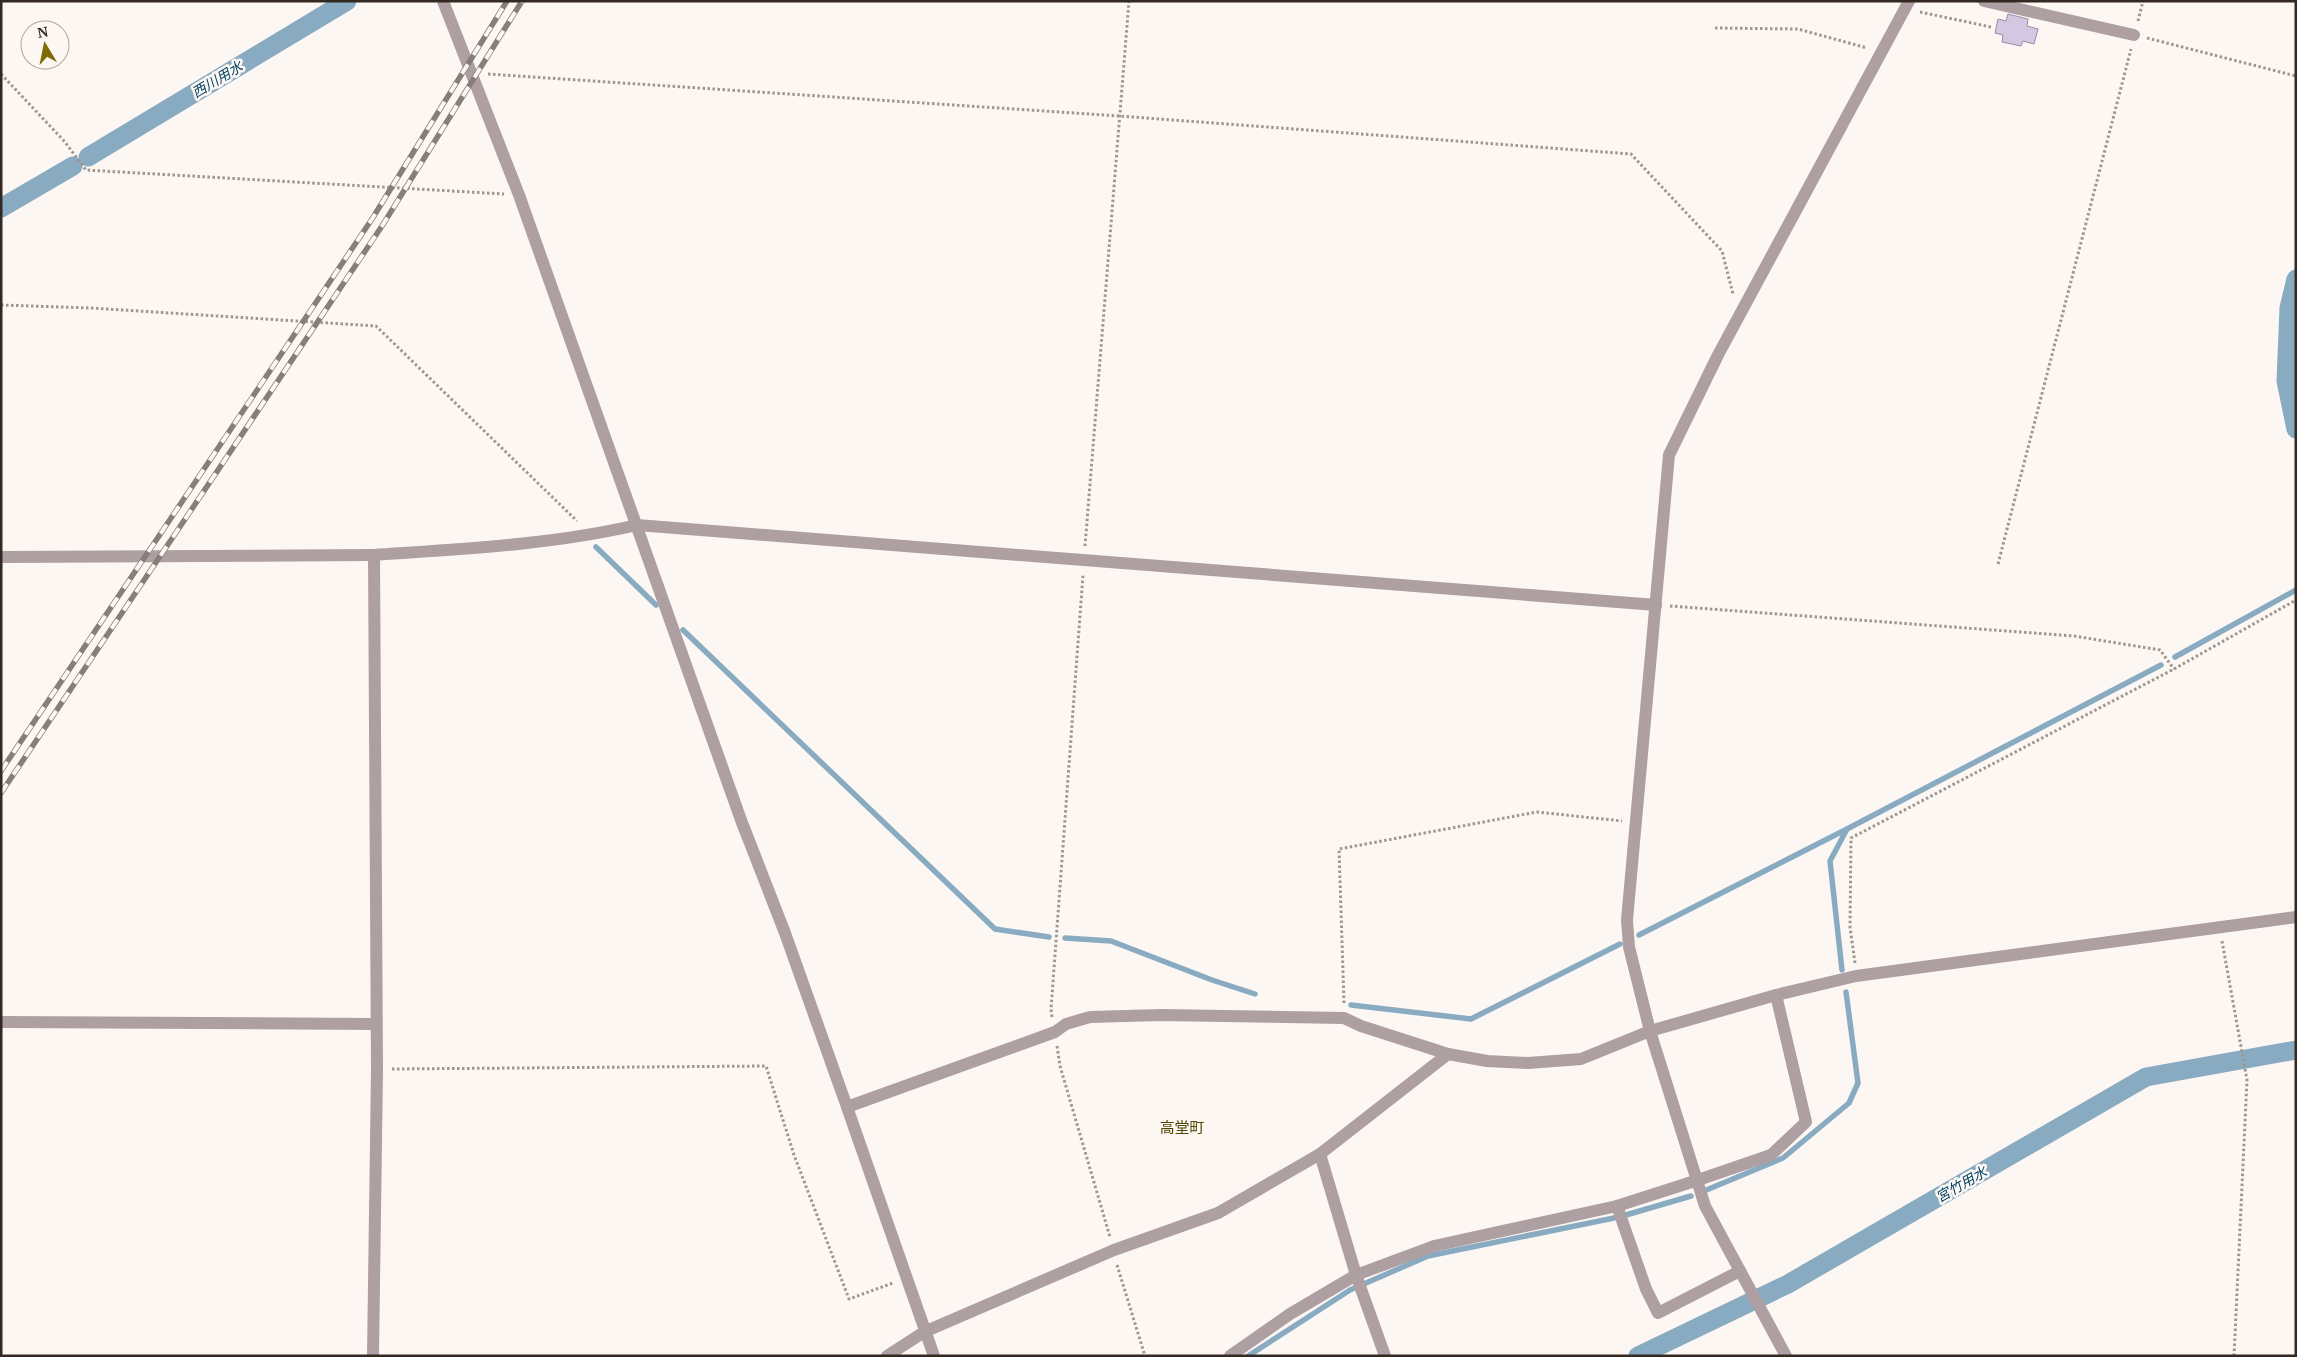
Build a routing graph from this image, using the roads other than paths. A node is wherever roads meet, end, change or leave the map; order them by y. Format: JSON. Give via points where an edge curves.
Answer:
{"nodes":[{"id":1,"x":443,"y":1,"type":"edge"},
{"id":2,"x":1984,"y":1,"type":"edge"},
{"id":3,"x":1907,"y":5,"type":"edge"},
{"id":4,"x":2134,"y":35,"type":"road end"},
{"id":5,"x":636,"y":525,"type":"junction"},
{"id":6,"x":374,"y":555,"type":"junction"},
{"id":7,"x":1,"y":557,"type":"edge"},
{"id":8,"x":1656,"y":606,"type":"junction"},
{"id":9,"x":2296,"y":918,"type":"edge"},
{"id":10,"x":1776,"y":995,"type":"junction"},
{"id":11,"x":1,"y":1022,"type":"edge"},
{"id":12,"x":376,"y":1024,"type":"junction"},
{"id":13,"x":1650,"y":1031,"type":"junction"},
{"id":14,"x":1448,"y":1054,"type":"junction"},
{"id":15,"x":847,"y":1107,"type":"junction"},
{"id":16,"x":1320,"y":1154,"type":"junction"},
{"id":17,"x":1698,"y":1180,"type":"junction"},
{"id":18,"x":1618,"y":1206,"type":"junction"},
{"id":19,"x":1740,"y":1271,"type":"junction"},
{"id":20,"x":1357,"y":1278,"type":"junction"},
{"id":21,"x":924,"y":1332,"type":"junction"},
{"id":22,"x":373,"y":1356,"type":"edge"},
{"id":23,"x":887,"y":1356,"type":"edge"},
{"id":24,"x":934,"y":1356,"type":"edge"},
{"id":25,"x":1230,"y":1356,"type":"edge"},
{"id":26,"x":1385,"y":1356,"type":"edge"},
{"id":27,"x":1786,"y":1356,"type":"edge"}],
"edges":[{"from":1,"to":5,"type":"street","via":[[519,195]]},
{"from":2,"to":4,"type":"street"},
{"from":3,"to":8,"type":"street","via":[[1718,355],[1669,455]]},
{"from":5,"to":6,"type":"street","via":[[591,536],[524,545]]},
{"from":5,"to":8,"type":"street"},
{"from":5,"to":15,"type":"street"},
{"from":6,"to":7,"type":"street"},
{"from":6,"to":12,"type":"street"},
{"from":8,"to":13,"type":"street","via":[[1628,920],[1629,947]]},
{"from":9,"to":10,"type":"street","via":[[1856,976]]},
{"from":10,"to":13,"type":"street"},
{"from":10,"to":17,"type":"street","via":[[1806,1122],[1771,1155]]},
{"from":11,"to":12,"type":"street"},
{"from":12,"to":22,"type":"street"},
{"from":13,"to":14,"type":"street","via":[[1581,1059],[1528,1063],[1487,1061]]},
{"from":13,"to":17,"type":"street"},
{"from":14,"to":15,"type":"street","via":[[1344,1018],[1090,1017]]},
{"from":14,"to":16,"type":"street"},
{"from":15,"to":21,"type":"street","via":[[908,1277]]},
{"from":16,"to":20,"type":"street"},
{"from":16,"to":21,"type":"street","via":[[1218,1213],[1114,1250]]},
{"from":17,"to":18,"type":"street"},
{"from":17,"to":19,"type":"street","via":[[1705,1206]]},
{"from":18,"to":19,"type":"street","via":[[1646,1289],[1658,1313]]},
{"from":18,"to":20,"type":"street","via":[[1434,1246]]},
{"from":19,"to":27,"type":"street"},
{"from":20,"to":25,"type":"street","via":[[1290,1314]]},
{"from":20,"to":26,"type":"street"},
{"from":21,"to":23,"type":"street"},
{"from":21,"to":24,"type":"street"}]}
